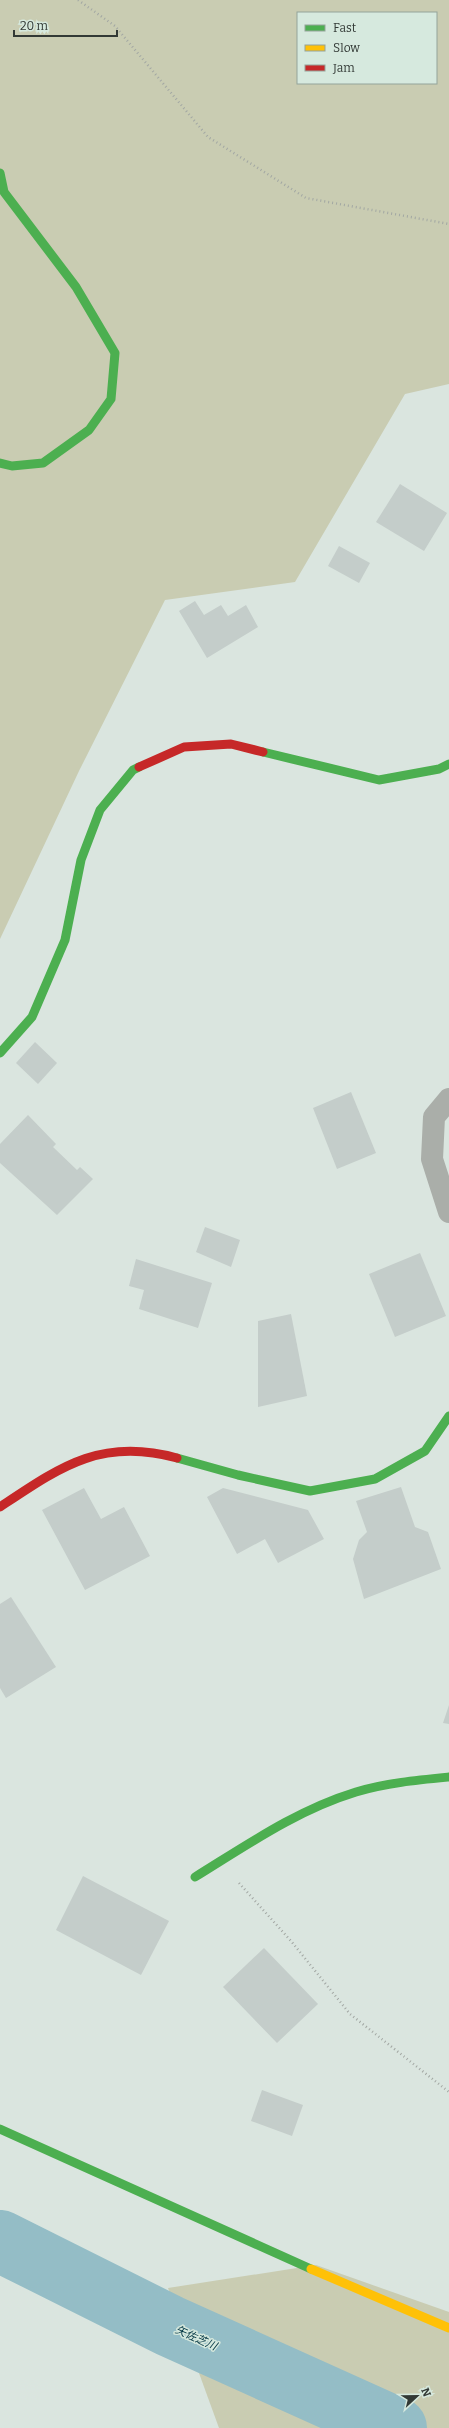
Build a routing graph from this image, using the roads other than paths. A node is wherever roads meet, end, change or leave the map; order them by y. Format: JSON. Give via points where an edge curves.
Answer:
{"nodes":[{"id":1,"x":0,"y":173,"type":"edge"},
{"id":2,"x":0,"y":464,"type":"edge"},
{"id":3,"x":449,"y":764,"type":"edge"},
{"id":4,"x":0,"y":1053,"type":"edge"},
{"id":5,"x":449,"y":1099,"type":"edge"},
{"id":6,"x":449,"y":1212,"type":"edge"},
{"id":7,"x":449,"y":1416,"type":"edge"},
{"id":8,"x":0,"y":1507,"type":"edge"},
{"id":9,"x":449,"y":1777,"type":"edge"},
{"id":10,"x":195,"y":1877,"type":"dead end"},
{"id":11,"x":0,"y":2129,"type":"edge"},
{"id":12,"x":449,"y":2328,"type":"edge"}],
"edges":[{"from":1,"to":2,"type":"street","via":[[4,192],[76,287],[114,353],[111,399],[89,430],[43,463],[12,466]]},
{"from":3,"to":4,"type":"street","via":[[439,769],[379,780],[231,744],[184,747],[133,770],[100,810],[81,860],[65,940],[32,1017]]},
{"from":5,"to":6,"type":"street","via":[[434,1117],[432,1159]]},
{"from":7,"to":8,"type":"street","via":[[425,1451],[375,1479],[310,1491],[166,1455],[132,1450],[96,1454],[54,1471]]},
{"from":9,"to":10,"type":"street","via":[[391,1784],[355,1792],[305,1812]]},
{"from":11,"to":12,"type":"street","via":[[284,2258]]}]}
